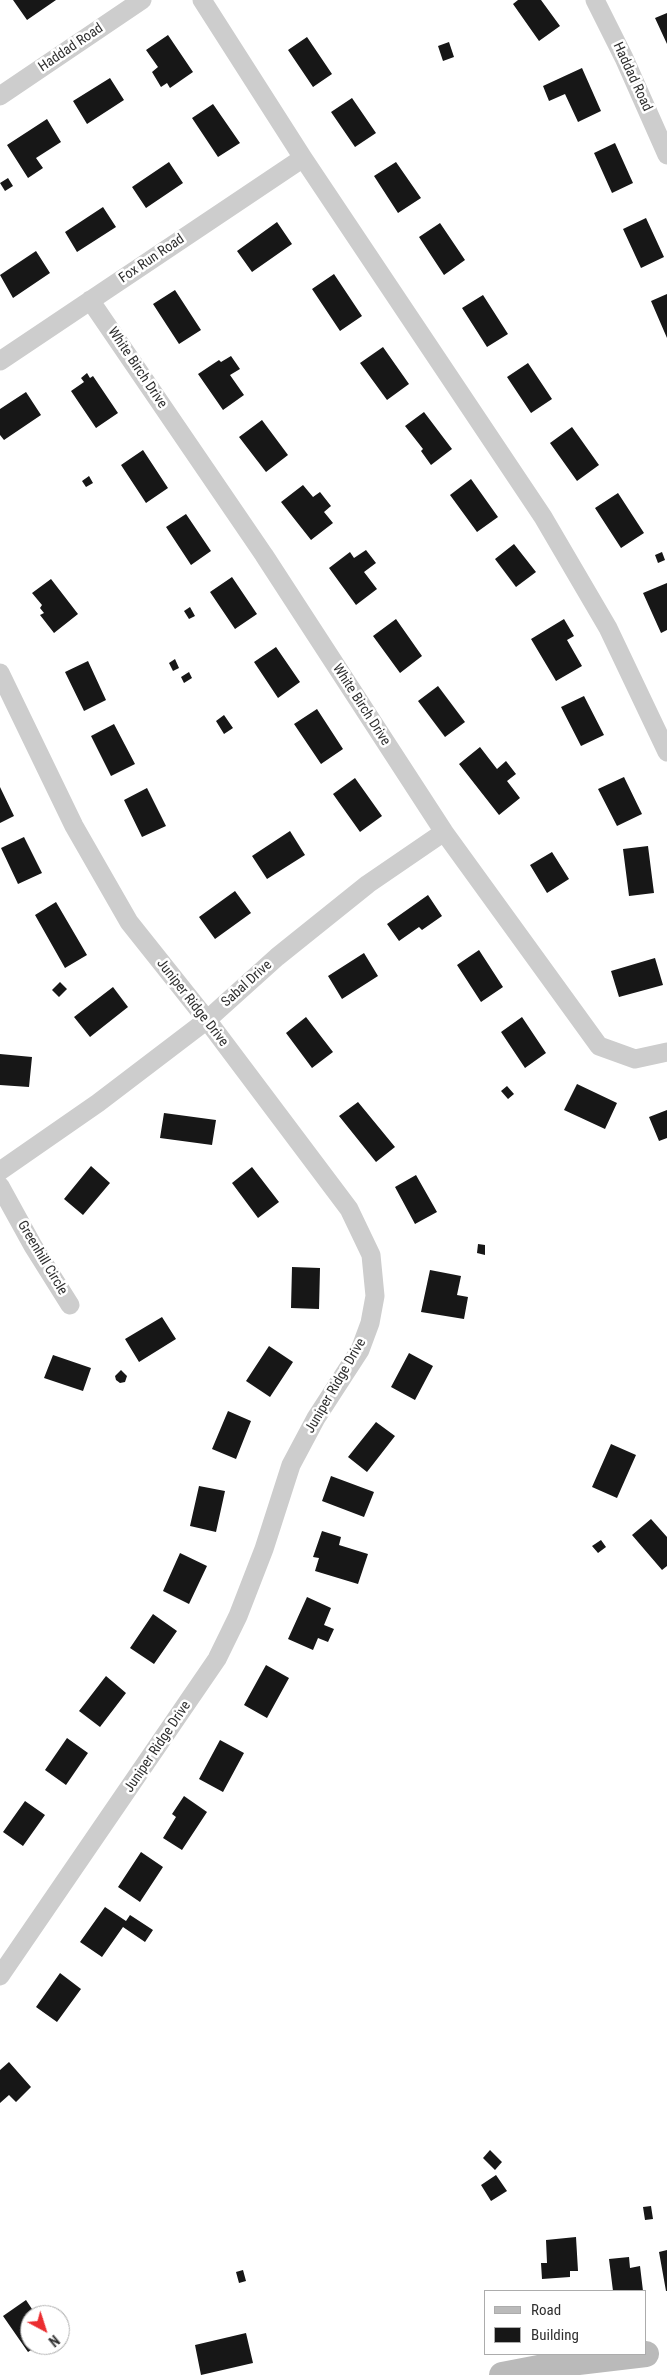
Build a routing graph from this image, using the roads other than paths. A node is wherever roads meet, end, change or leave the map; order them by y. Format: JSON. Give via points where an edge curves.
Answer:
{"nodes":[{"id":1,"x":142,"y":0,"type":"edge"},
{"id":2,"x":202,"y":0,"type":"edge"},
{"id":3,"x":595,"y":0,"type":"edge"},
{"id":4,"x":0,"y":96,"type":"edge"},
{"id":5,"x":667,"y":155,"type":"edge"},
{"id":6,"x":303,"y":158,"type":"junction"},
{"id":7,"x":90,"y":300,"type":"junction"},
{"id":8,"x":0,"y":361,"type":"edge"},
{"id":9,"x":0,"y":673,"type":"edge"},
{"id":10,"x":667,"y":752,"type":"edge"},
{"id":11,"x":444,"y":832,"type":"junction"},
{"id":12,"x":206,"y":1020,"type":"junction"},
{"id":13,"x":667,"y":1052,"type":"edge"},
{"id":14,"x":0,"y":1171,"type":"edge"},
{"id":15,"x":0,"y":1186,"type":"edge"},
{"id":16,"x":70,"y":1305,"type":"dead end"},
{"id":17,"x":0,"y":1976,"type":"edge"},
{"id":18,"x":667,"y":2351,"type":"edge"},
{"id":19,"x":647,"y":2354,"type":"edge"},
{"id":20,"x":638,"y":2355,"type":"edge"},
{"id":21,"x":502,"y":2375,"type":"edge"}],
"edges":[{"from":1,"to":4,"type":"street","name":"Haddad Road"},
{"from":2,"to":6,"type":"street"},
{"from":3,"to":5,"type":"street","name":"Haddad Road"},
{"from":6,"to":7,"type":"street","name":"Fox Run Road"},
{"from":6,"to":10,"type":"street","via":[[543,517],[608,628]]},
{"from":7,"to":8,"type":"street","name":"Fox Run Road"},
{"from":7,"to":11,"type":"street","name":"White Birch Drive","via":[[264,555]]},
{"from":9,"to":12,"type":"street","name":"Juniper Ridge Drive","via":[[74,826],[129,922]]},
{"from":11,"to":12,"type":"street","name":"Sabal Drive","via":[[360,890]]},
{"from":11,"to":13,"type":"street","name":"White Birch Drive","via":[[599,1046],[635,1059]]},
{"from":12,"to":14,"type":"street","name":"Sabal Drive","via":[[98,1103]]},
{"from":12,"to":17,"type":"street","name":"Juniper Ridge Drive","via":[[349,1208],[371,1256],[375,1296],[370,1323],[360,1350],[316,1418],[291,1465],[264,1549],[217,1659]]},
{"from":15,"to":16,"type":"street","name":"Greenhill Circle"},
{"from":18,"to":19,"type":"main road"},
{"from":20,"to":21,"type":"main road"}]}
